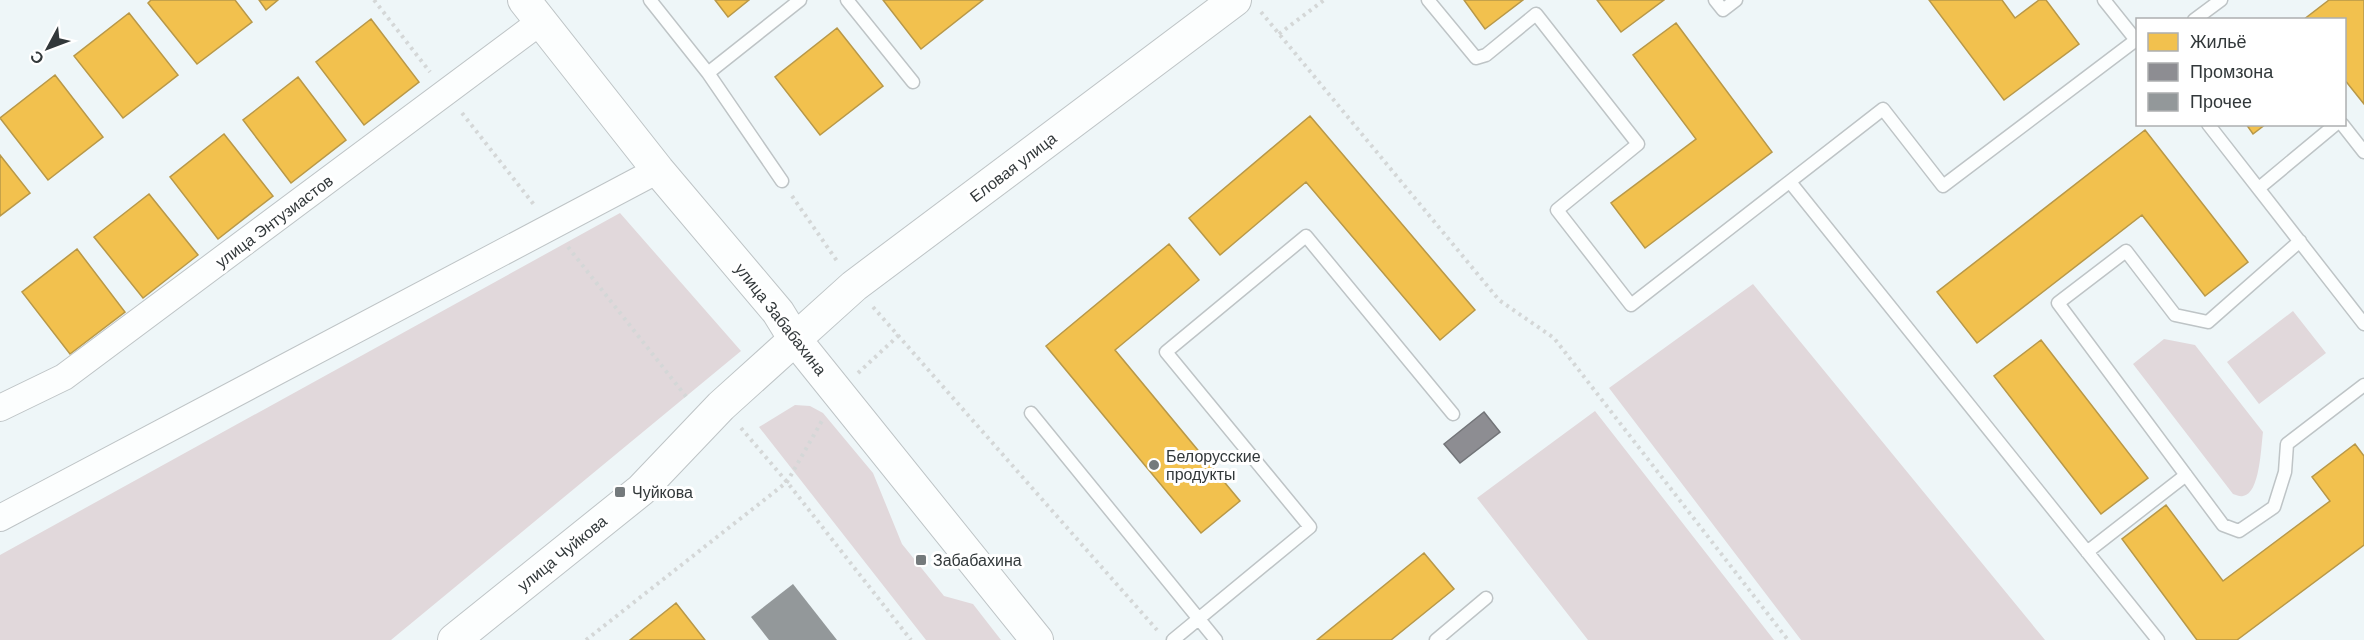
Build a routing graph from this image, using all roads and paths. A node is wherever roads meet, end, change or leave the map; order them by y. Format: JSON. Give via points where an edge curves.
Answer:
{"nodes":[{"id":1,"x":650,"y":0,"type":"edge"},
{"id":2,"x":800,"y":0,"type":"edge"},
{"id":3,"x":847,"y":0,"type":"edge"},
{"id":4,"x":1324,"y":0,"type":"edge"},
{"id":5,"x":1428,"y":0,"type":"edge"},
{"id":6,"x":1715,"y":0,"type":"edge"},
{"id":7,"x":1736,"y":0,"type":"edge"},
{"id":8,"x":2104,"y":0,"type":"edge"},
{"id":9,"x":2221,"y":0,"type":"edge"},
{"id":10,"x":1246,"y":4,"type":"edge"},
{"id":11,"x":532,"y":11,"type":"edge"},
{"id":12,"x":2197,"y":18,"type":"edge"},
{"id":13,"x":1279,"y":34,"type":"junction"},
{"id":14,"x":2136,"y":38,"type":"edge"},
{"id":15,"x":2136,"y":40,"type":"edge"},
{"id":16,"x":708,"y":73,"type":"junction"},
{"id":17,"x":913,"y":82,"type":"dead end"},
{"id":18,"x":2210,"y":126,"type":"edge"},
{"id":19,"x":2334,"y":126,"type":"edge"},
{"id":20,"x":2344,"y":126,"type":"edge"},
{"id":21,"x":2364,"y":152,"type":"edge"},
{"id":22,"x":658,"y":170,"type":"junction"},
{"id":23,"x":782,"y":181,"type":"joint"},
{"id":24,"x":1790,"y":182,"type":"junction"},
{"id":25,"x":2259,"y":188,"type":"junction"},
{"id":26,"x":2300,"y":241,"type":"junction"},
{"id":27,"x":854,"y":286,"type":"junction"},
{"id":28,"x":2364,"y":324,"type":"edge"},
{"id":29,"x":899,"y":335,"type":"junction"},
{"id":30,"x":794,"y":338,"type":"junction"},
{"id":31,"x":2364,"y":385,"type":"edge"},
{"id":32,"x":838,"y":392,"type":"junction"},
{"id":33,"x":721,"y":406,"type":"junction"},
{"id":34,"x":0,"y":408,"type":"edge"},
{"id":35,"x":1031,"y":413,"type":"dead end"},
{"id":36,"x":1453,"y":414,"type":"dead end"},
{"id":37,"x":2186,"y":475,"type":"junction"},
{"id":38,"x":787,"y":482,"type":"junction"},
{"id":39,"x":0,"y":518,"type":"edge"},
{"id":40,"x":2087,"y":552,"type":"junction"},
{"id":41,"x":1486,"y":598,"type":"dead end"},
{"id":42,"x":1199,"y":619,"type":"junction"},
{"id":43,"x":1158,"y":631,"type":"dead end"},
{"id":44,"x":454,"y":640,"type":"edge"},
{"id":45,"x":586,"y":640,"type":"edge"},
{"id":46,"x":911,"y":640,"type":"edge"},
{"id":47,"x":1037,"y":640,"type":"edge"},
{"id":48,"x":1173,"y":640,"type":"edge"},
{"id":49,"x":1216,"y":640,"type":"edge"},
{"id":50,"x":1436,"y":640,"type":"edge"},
{"id":51,"x":1788,"y":640,"type":"edge"},
{"id":52,"x":2158,"y":640,"type":"edge"}],
"edges":[{"from":1,"to":16,"type":"lane"},
{"from":2,"to":16,"type":"lane"},
{"from":3,"to":17,"type":"lane"},
{"from":4,"to":13,"type":"path"},
{"from":5,"to":24,"type":"lane","via":[[1476,58],[1486,55],[1536,14],[1638,144],[1557,210],[1631,305]]},
{"from":6,"to":7,"type":"lane","via":[[1723,10]]},
{"from":8,"to":14,"type":"lane"},
{"from":9,"to":12,"type":"lane"},
{"from":10,"to":13,"type":"path"},
{"from":10,"to":27,"type":"street","name":"Еловая улица"},
{"from":11,"to":22,"type":"street","name":"улица Забабахина"},
{"from":11,"to":34,"type":"street","name":"улица Энтузиастов","via":[[64,377]]},
{"from":13,"to":51,"type":"path","via":[[1499,300],[1554,338]]},
{"from":15,"to":24,"type":"lane","via":[[1943,186],[1882,109]]},
{"from":16,"to":23,"type":"lane"},
{"from":18,"to":25,"type":"lane"},
{"from":19,"to":25,"type":"lane"},
{"from":20,"to":21,"type":"lane"},
{"from":22,"to":30,"type":"street","name":"улица Забабахина","via":[[778,312]]},
{"from":22,"to":39,"type":"street"},
{"from":23,"to":27,"type":"path"},
{"from":24,"to":40,"type":"lane"},
{"from":25,"to":26,"type":"lane"},
{"from":26,"to":28,"type":"lane"},
{"from":26,"to":37,"type":"lane","via":[[2208,322],[2175,315],[2126,251],[2058,303]]},
{"from":27,"to":29,"type":"path"},
{"from":27,"to":30,"type":"street","name":"Еловая улица"},
{"from":29,"to":32,"type":"path"},
{"from":29,"to":43,"type":"path"},
{"from":30,"to":32,"type":"street","name":"улица Забабахина"},
{"from":30,"to":33,"type":"street","name":"улица Чуйкова"},
{"from":31,"to":37,"type":"lane","via":[[2287,444],[2285,472],[2274,507],[2239,531],[2223,525]]},
{"from":32,"to":38,"type":"path"},
{"from":32,"to":47,"type":"street","name":"улица Забабахина"},
{"from":33,"to":38,"type":"path"},
{"from":33,"to":44,"type":"street","name":"улица Чуйкова","via":[[641,490]]},
{"from":35,"to":42,"type":"lane"},
{"from":36,"to":42,"type":"lane","via":[[1306,236],[1166,352],[1310,527]]},
{"from":37,"to":40,"type":"lane"},
{"from":38,"to":45,"type":"path"},
{"from":38,"to":46,"type":"path"},
{"from":40,"to":52,"type":"lane"},
{"from":41,"to":50,"type":"lane"},
{"from":42,"to":48,"type":"lane"},
{"from":42,"to":49,"type":"lane"}]}
